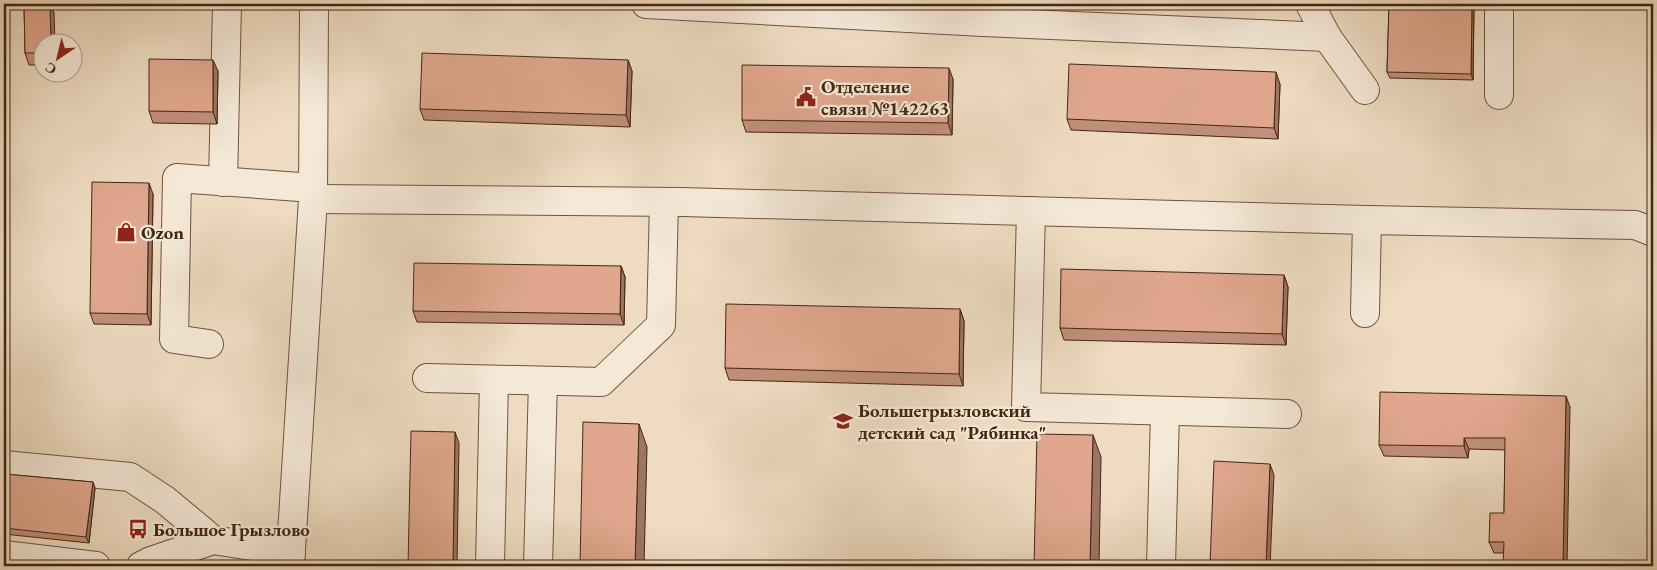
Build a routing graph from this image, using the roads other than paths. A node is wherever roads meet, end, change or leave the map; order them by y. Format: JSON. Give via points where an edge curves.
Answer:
{"nodes":[{"id":1,"x":227,"y":4,"type":"edge"},
{"id":2,"x":314,"y":4,"type":"edge"},
{"id":3,"x":646,"y":4,"type":"edge"},
{"id":4,"x":1310,"y":4,"type":"edge"},
{"id":5,"x":1499,"y":4,"type":"edge"},
{"id":6,"x":919,"y":11,"type":"edge"},
{"id":7,"x":1327,"y":37,"type":"junction"},
{"id":8,"x":1364,"y":90,"type":"dead end"},
{"id":9,"x":1499,"y":95,"type":"dead end"},
{"id":10,"x":223,"y":182,"type":"junction"},
{"id":11,"x":313,"y":193,"type":"junction"},
{"id":12,"x":664,"y":202,"type":"junction"},
{"id":13,"x":1031,"y":211,"type":"junction"},
{"id":14,"x":1367,"y":220,"type":"junction"},
{"id":15,"x":1653,"y":232,"type":"edge"},
{"id":16,"x":1365,"y":313,"type":"dead end"},
{"id":17,"x":209,"y":344,"type":"dead end"},
{"id":18,"x":428,"y":378,"type":"dead end"},
{"id":19,"x":494,"y":380,"type":"junction"},
{"id":20,"x":542,"y":381,"type":"junction"},
{"id":21,"x":1165,"y":411,"type":"junction"},
{"id":22,"x":1287,"y":414,"type":"dead end"},
{"id":23,"x":4,"y":464,"type":"edge"},
{"id":24,"x":213,"y":540,"type":"junction"},
{"id":25,"x":4,"y":555,"type":"edge"},
{"id":26,"x":291,"y":559,"type":"edge"},
{"id":27,"x":96,"y":566,"type":"edge"},
{"id":28,"x":140,"y":566,"type":"edge"},
{"id":29,"x":196,"y":566,"type":"edge"},
{"id":30,"x":490,"y":566,"type":"edge"},
{"id":31,"x":538,"y":566,"type":"edge"},
{"id":32,"x":1161,"y":566,"type":"edge"}],
"edges":[{"from":1,"to":10,"type":"street"},
{"from":2,"to":11,"type":"street"},
{"from":3,"to":6,"type":"street"},
{"from":4,"to":7,"type":"street"},
{"from":5,"to":9,"type":"street"},
{"from":6,"to":7,"type":"street"},
{"from":7,"to":8,"type":"street"},
{"from":10,"to":11,"type":"street"},
{"from":10,"to":17,"type":"street","via":[[177,178],[174,338]]},
{"from":11,"to":12,"type":"street"},
{"from":11,"to":26,"type":"street"},
{"from":12,"to":13,"type":"street"},
{"from":12,"to":20,"type":"street","via":[[661,325],[601,382]]},
{"from":13,"to":14,"type":"street"},
{"from":13,"to":21,"type":"street","via":[[1026,407]]},
{"from":14,"to":15,"type":"street","via":[[1635,225]]},
{"from":14,"to":16,"type":"street"},
{"from":18,"to":19,"type":"street"},
{"from":19,"to":20,"type":"street"},
{"from":19,"to":30,"type":"street"},
{"from":20,"to":31,"type":"street"},
{"from":21,"to":22,"type":"street"},
{"from":21,"to":32,"type":"street"},
{"from":23,"to":24,"type":"street","via":[[130,477],[166,500]]},
{"from":24,"to":26,"type":"street"},
{"from":24,"to":28,"type":"street"},
{"from":24,"to":29,"type":"street"},
{"from":25,"to":27,"type":"street"}]}
